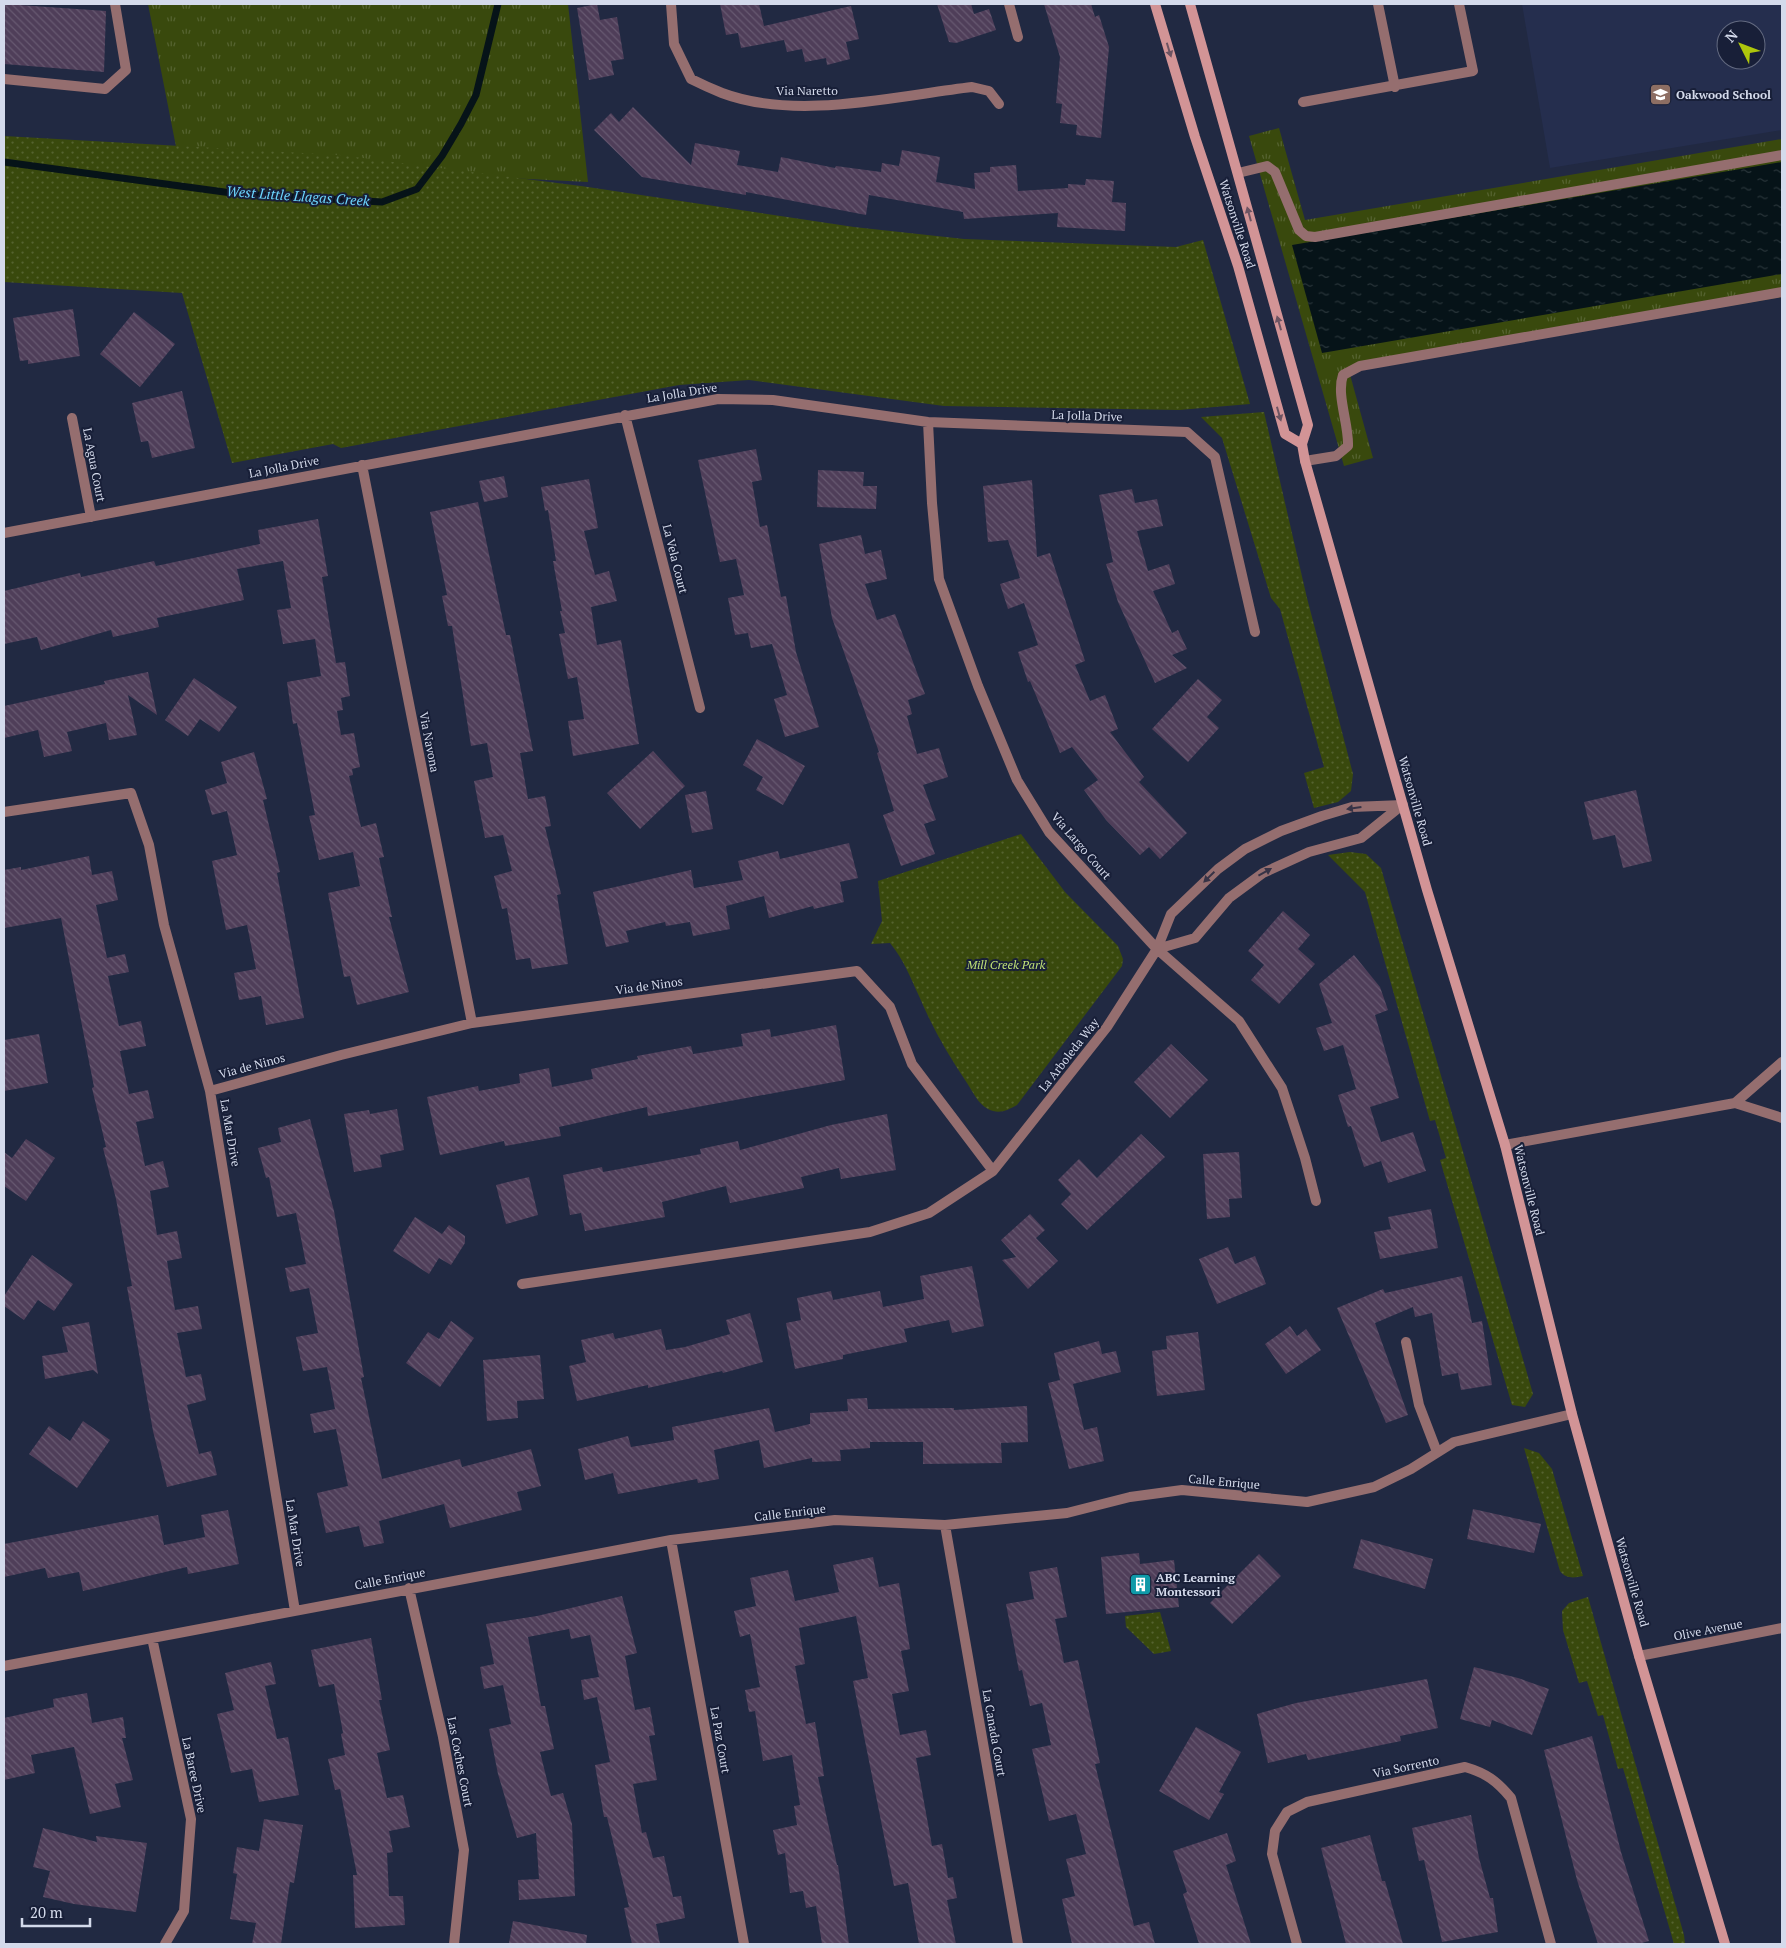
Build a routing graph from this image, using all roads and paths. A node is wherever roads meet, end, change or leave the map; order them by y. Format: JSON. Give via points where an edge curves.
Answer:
{"nodes":[{"id":1,"x":115,"y":4,"type":"edge"},
{"id":2,"x":671,"y":4,"type":"edge"},
{"id":3,"x":1009,"y":4,"type":"edge"},
{"id":4,"x":1155,"y":4,"type":"edge"},
{"id":5,"x":1190,"y":4,"type":"edge"},
{"id":6,"x":1378,"y":4,"type":"edge"},
{"id":7,"x":1459,"y":4,"type":"edge"},
{"id":8,"x":1018,"y":37,"type":"dead end"},
{"id":9,"x":4,"y":79,"type":"edge"},
{"id":10,"x":1395,"y":87,"type":"junction"},
{"id":11,"x":1303,"y":102,"type":"dead end"},
{"id":12,"x":998,"y":104,"type":"dead end"},
{"id":13,"x":1782,"y":155,"type":"edge"},
{"id":14,"x":1238,"y":173,"type":"junction"},
{"id":15,"x":1782,"y":292,"type":"edge"},
{"id":16,"x":625,"y":415,"type":"junction"},
{"id":17,"x":72,"y":418,"type":"dead end"},
{"id":18,"x":928,"y":422,"type":"junction"},
{"id":19,"x":1302,"y":444,"type":"junction"},
{"id":20,"x":1305,"y":461,"type":"junction"},
{"id":21,"x":362,"y":465,"type":"junction"},
{"id":22,"x":91,"y":517,"type":"junction"},
{"id":23,"x":4,"y":533,"type":"edge"},
{"id":24,"x":1254,"y":632,"type":"dead end"},
{"id":25,"x":700,"y":708,"type":"dead end"},
{"id":26,"x":1403,"y":805,"type":"junction"},
{"id":27,"x":4,"y":812,"type":"edge"},
{"id":28,"x":1157,"y":950,"type":"junction"},
{"id":29,"x":472,"y":1023,"type":"junction"},
{"id":30,"x":1782,"y":1062,"type":"edge"},
{"id":31,"x":210,"y":1091,"type":"junction"},
{"id":32,"x":1735,"y":1103,"type":"junction"},
{"id":33,"x":1782,"y":1118,"type":"edge"},
{"id":34,"x":1505,"y":1145,"type":"junction"},
{"id":35,"x":993,"y":1171,"type":"junction"},
{"id":36,"x":1316,"y":1201,"type":"dead end"},
{"id":37,"x":522,"y":1284,"type":"dead end"},
{"id":38,"x":1406,"y":1342,"type":"dead end"},
{"id":39,"x":1572,"y":1414,"type":"junction"},
{"id":40,"x":1437,"y":1452,"type":"junction"},
{"id":41,"x":945,"y":1525,"type":"junction"},
{"id":42,"x":671,"y":1540,"type":"junction"},
{"id":43,"x":410,"y":1588,"type":"junction"},
{"id":44,"x":295,"y":1611,"type":"junction"},
{"id":45,"x":1782,"y":1628,"type":"edge"},
{"id":46,"x":152,"y":1638,"type":"junction"},
{"id":47,"x":1639,"y":1656,"type":"junction"},
{"id":48,"x":4,"y":1666,"type":"edge"},
{"id":49,"x":165,"y":1944,"type":"edge"},
{"id":50,"x":454,"y":1944,"type":"edge"},
{"id":51,"x":744,"y":1944,"type":"edge"},
{"id":52,"x":1018,"y":1944,"type":"edge"},
{"id":53,"x":1297,"y":1944,"type":"edge"},
{"id":54,"x":1551,"y":1944,"type":"edge"},
{"id":55,"x":1725,"y":1944,"type":"edge"}],
"edges":[{"from":1,"to":9,"type":"street","via":[[126,70],[105,89]]},
{"from":2,"to":12,"type":"street","name":"Via Naretto","via":[[674,44],[691,79],[724,94],[760,102],[839,104],[972,87],[990,91]]},
{"from":3,"to":8,"type":"street"},
{"from":4,"to":19,"type":"main road","name":"Watsonville Road","one_way":true,"via":[[1238,266],[1285,434]]},
{"from":5,"to":14,"type":"main road","name":"Watsonville Road"},
{"from":6,"to":10,"type":"street"},
{"from":7,"to":10,"type":"street","via":[[1473,71]]},
{"from":10,"to":11,"type":"street"},
{"from":13,"to":14,"type":"street","via":[[1315,237],[1306,236],[1299,230],[1275,172],[1267,166]]},
{"from":19,"to":14,"type":"main road","name":"Watsonville Road","one_way":true,"via":[[1308,425]]},
{"from":15,"to":20,"type":"street","via":[[1360,366],[1342,375],[1340,385],[1349,429],[1348,446],[1336,456]]},
{"from":16,"to":18,"type":"street","name":"La Jolla Drive","via":[[718,398],[773,400]]},
{"from":16,"to":21,"type":"street","name":"La Jolla Drive"},
{"from":16,"to":25,"type":"street","name":"La Vela Court"},
{"from":17,"to":22,"type":"street","name":"La Agua Court"},
{"from":18,"to":24,"type":"street","name":"La Jolla Drive","via":[[1187,432],[1215,458]]},
{"from":18,"to":28,"type":"street","name":"Via Largo Court","via":[[939,579],[1017,780],[1049,832]]},
{"from":19,"to":20,"type":"main road","name":"Watsonville Road"},
{"from":20,"to":26,"type":"main road","name":"Watsonville Road"},
{"from":21,"to":22,"type":"street","name":"La Jolla Drive"},
{"from":21,"to":29,"type":"street","name":"Via Navona"},
{"from":22,"to":23,"type":"street","name":"La Jolla Drive"},
{"from":28,"to":26,"type":"street","one_way":true,"via":[[1195,938],[1229,898],[1263,873],[1309,852],[1361,838]]},
{"from":26,"to":28,"type":"street","name":"La Arboleda Way","one_way":true,"via":[[1352,807],[1281,831],[1245,849],[1218,869],[1171,914]]},
{"from":26,"to":34,"type":"main road","name":"Watsonville Road"},
{"from":27,"to":31,"type":"street","name":"La Mar Drive","via":[[131,792],[149,845],[164,925]]},
{"from":28,"to":35,"type":"street","name":"La Arboleda Way","via":[[1108,1027]]},
{"from":28,"to":36,"type":"street","name":"Via Largo Court","via":[[1239,1021],[1282,1088]]},
{"from":29,"to":31,"type":"street","name":"Via de Ninos"},
{"from":29,"to":35,"type":"street","name":"Via de Ninos","via":[[857,971],[890,1007],[912,1064]]},
{"from":30,"to":32,"type":"street"},
{"from":31,"to":44,"type":"street","name":"La Mar Drive"},
{"from":32,"to":33,"type":"street"},
{"from":32,"to":34,"type":"street"},
{"from":34,"to":39,"type":"main road","name":"Watsonville Road"},
{"from":35,"to":37,"type":"street","name":"La Arboleda Way","via":[[929,1213],[870,1232]]},
{"from":38,"to":40,"type":"street","via":[[1419,1405]]},
{"from":39,"to":40,"type":"street","name":"Calle Enrique","via":[[1454,1442]]},
{"from":39,"to":47,"type":"main road","name":"Watsonville Road"},
{"from":40,"to":41,"type":"street","name":"Calle Enrique","via":[[1374,1487],[1307,1502],[1182,1490],[1130,1497],[1067,1513]]},
{"from":41,"to":42,"type":"street","name":"Calle Enrique","via":[[835,1520]]},
{"from":41,"to":52,"type":"street","name":"La Canada Court"},
{"from":42,"to":43,"type":"street","name":"Calle Enrique"},
{"from":42,"to":51,"type":"street","name":"La Paz Court"},
{"from":43,"to":44,"type":"street","name":"Calle Enrique"},
{"from":43,"to":50,"type":"street","name":"Las Coches Court","via":[[464,1850]]},
{"from":44,"to":46,"type":"street","name":"Calle Enrique"},
{"from":45,"to":47,"type":"street","name":"Olive Avenue"},
{"from":46,"to":48,"type":"street","name":"Calle Enrique"},
{"from":46,"to":49,"type":"street","name":"La Baree Drive","via":[[191,1819],[184,1911]]},
{"from":47,"to":55,"type":"main road","name":"Watsonville Road"},
{"from":53,"to":54,"type":"street","name":"Via Sorrento","via":[[1272,1854],[1275,1831],[1287,1812],[1307,1802],[1466,1767],[1485,1773],[1511,1798]]}]}
